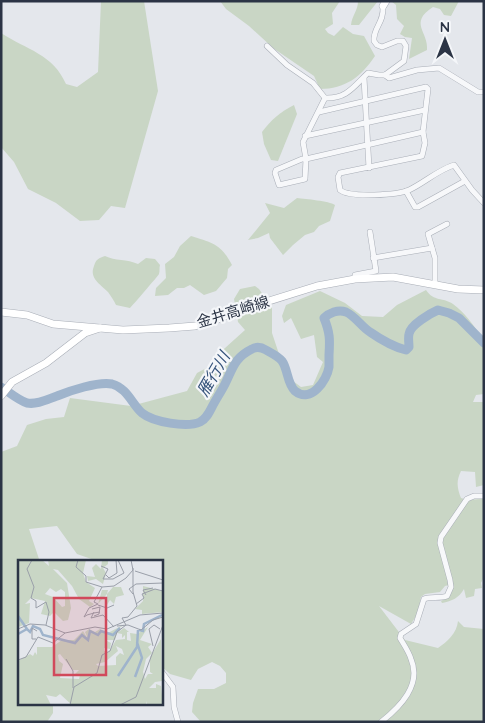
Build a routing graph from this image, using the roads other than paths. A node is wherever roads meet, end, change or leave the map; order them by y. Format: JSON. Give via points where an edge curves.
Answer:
{"nodes":[{"id":1,"x":384,"y":4,"type":"edge"},
{"id":2,"x":267,"y":46,"type":"dead end"},
{"id":3,"x":385,"y":75,"type":"junction"},
{"id":4,"x":364,"y":78,"type":"junction"},
{"id":5,"x":484,"y":92,"type":"edge"},
{"id":6,"x":325,"y":98,"type":"junction"},
{"id":7,"x":366,"y":101,"type":"junction"},
{"id":8,"x":425,"y":110,"type":"junction"},
{"id":9,"x":318,"y":112,"type":"junction"},
{"id":10,"x":367,"y":122,"type":"junction"},
{"id":11,"x":423,"y":132,"type":"junction"},
{"id":12,"x":306,"y":136,"type":"junction"},
{"id":13,"x":368,"y":145,"type":"junction"},
{"id":14,"x":306,"y":158,"type":"junction"},
{"id":15,"x":369,"y":168,"type":"junction"},
{"id":16,"x":465,"y":181,"type":"junction"},
{"id":17,"x":406,"y":191,"type":"junction"},
{"id":18,"x":484,"y":203,"type":"edge"},
{"id":19,"x":447,"y":224,"type":"dead end"},
{"id":20,"x":370,"y":232,"type":"dead end"},
{"id":21,"x":432,"y":248,"type":"junction"},
{"id":22,"x":373,"y":258,"type":"junction"},
{"id":23,"x":355,"y":279,"type":"junction"},
{"id":24,"x":435,"y":285,"type":"junction"},
{"id":25,"x":484,"y":290,"type":"edge"},
{"id":26,"x":1,"y":312,"type":"edge"},
{"id":27,"x":101,"y":328,"type":"junction"},
{"id":28,"x":1,"y":396,"type":"edge"},
{"id":29,"x":484,"y":496,"type":"edge"},
{"id":30,"x":162,"y":673,"type":"edge"},
{"id":31,"x":178,"y":722,"type":"edge"},
{"id":32,"x":381,"y":722,"type":"edge"}],
"edges":[{"from":1,"to":3,"type":"street","via":[[374,41],[380,47],[400,40],[406,46],[403,63]]},
{"from":2,"to":6,"type":"street","via":[[286,65],[313,83]]},
{"from":3,"to":4,"type":"street","via":[[368,73]]},
{"from":3,"to":5,"type":"street","via":[[389,78],[439,68],[478,92]]},
{"from":4,"to":6,"type":"street","via":[[340,97]]},
{"from":4,"to":7,"type":"street"},
{"from":6,"to":9,"type":"street"},
{"from":7,"to":8,"type":"street","via":[[426,87]]},
{"from":7,"to":9,"type":"street"},
{"from":7,"to":10,"type":"street"},
{"from":8,"to":10,"type":"street"},
{"from":8,"to":11,"type":"street"},
{"from":9,"to":12,"type":"street"},
{"from":10,"to":12,"type":"street"},
{"from":10,"to":13,"type":"street"},
{"from":11,"to":13,"type":"street"},
{"from":11,"to":15,"type":"street","via":[[422,156]]},
{"from":12,"to":14,"type":"street","via":[[302,144]]},
{"from":13,"to":14,"type":"street"},
{"from":13,"to":15,"type":"street"},
{"from":14,"to":14,"type":"street","via":[[304,180],[278,184],[276,170]]},
{"from":15,"to":17,"type":"street","via":[[339,173],[342,193],[362,196]]},
{"from":16,"to":17,"type":"street","via":[[452,166]]},
{"from":16,"to":17,"type":"street","via":[[418,207]]},
{"from":16,"to":18,"type":"street"},
{"from":19,"to":21,"type":"street","via":[[428,234]]},
{"from":20,"to":22,"type":"street"},
{"from":21,"to":22,"type":"street"},
{"from":21,"to":24,"type":"street"},
{"from":22,"to":23,"type":"street","via":[[376,271],[354,275]]},
{"from":23,"to":24,"type":"main road","name":"金井高崎線","via":[[393,276]]},
{"from":23,"to":27,"type":"main road","name":"金井高崎線","via":[[317,286],[195,326]]},
{"from":24,"to":25,"type":"main road","name":"金井高崎線"},
{"from":26,"to":27,"type":"main road","name":"金井高崎線","via":[[27,315],[53,324]]},
{"from":27,"to":28,"type":"main road","via":[[86,334],[17,379]]},
{"from":29,"to":32,"type":"street","via":[[467,499],[441,538],[451,587],[447,596],[424,599],[416,624],[401,634],[414,667],[413,684],[402,702]]},
{"from":30,"to":31,"type":"street","via":[[173,687]]}]}
